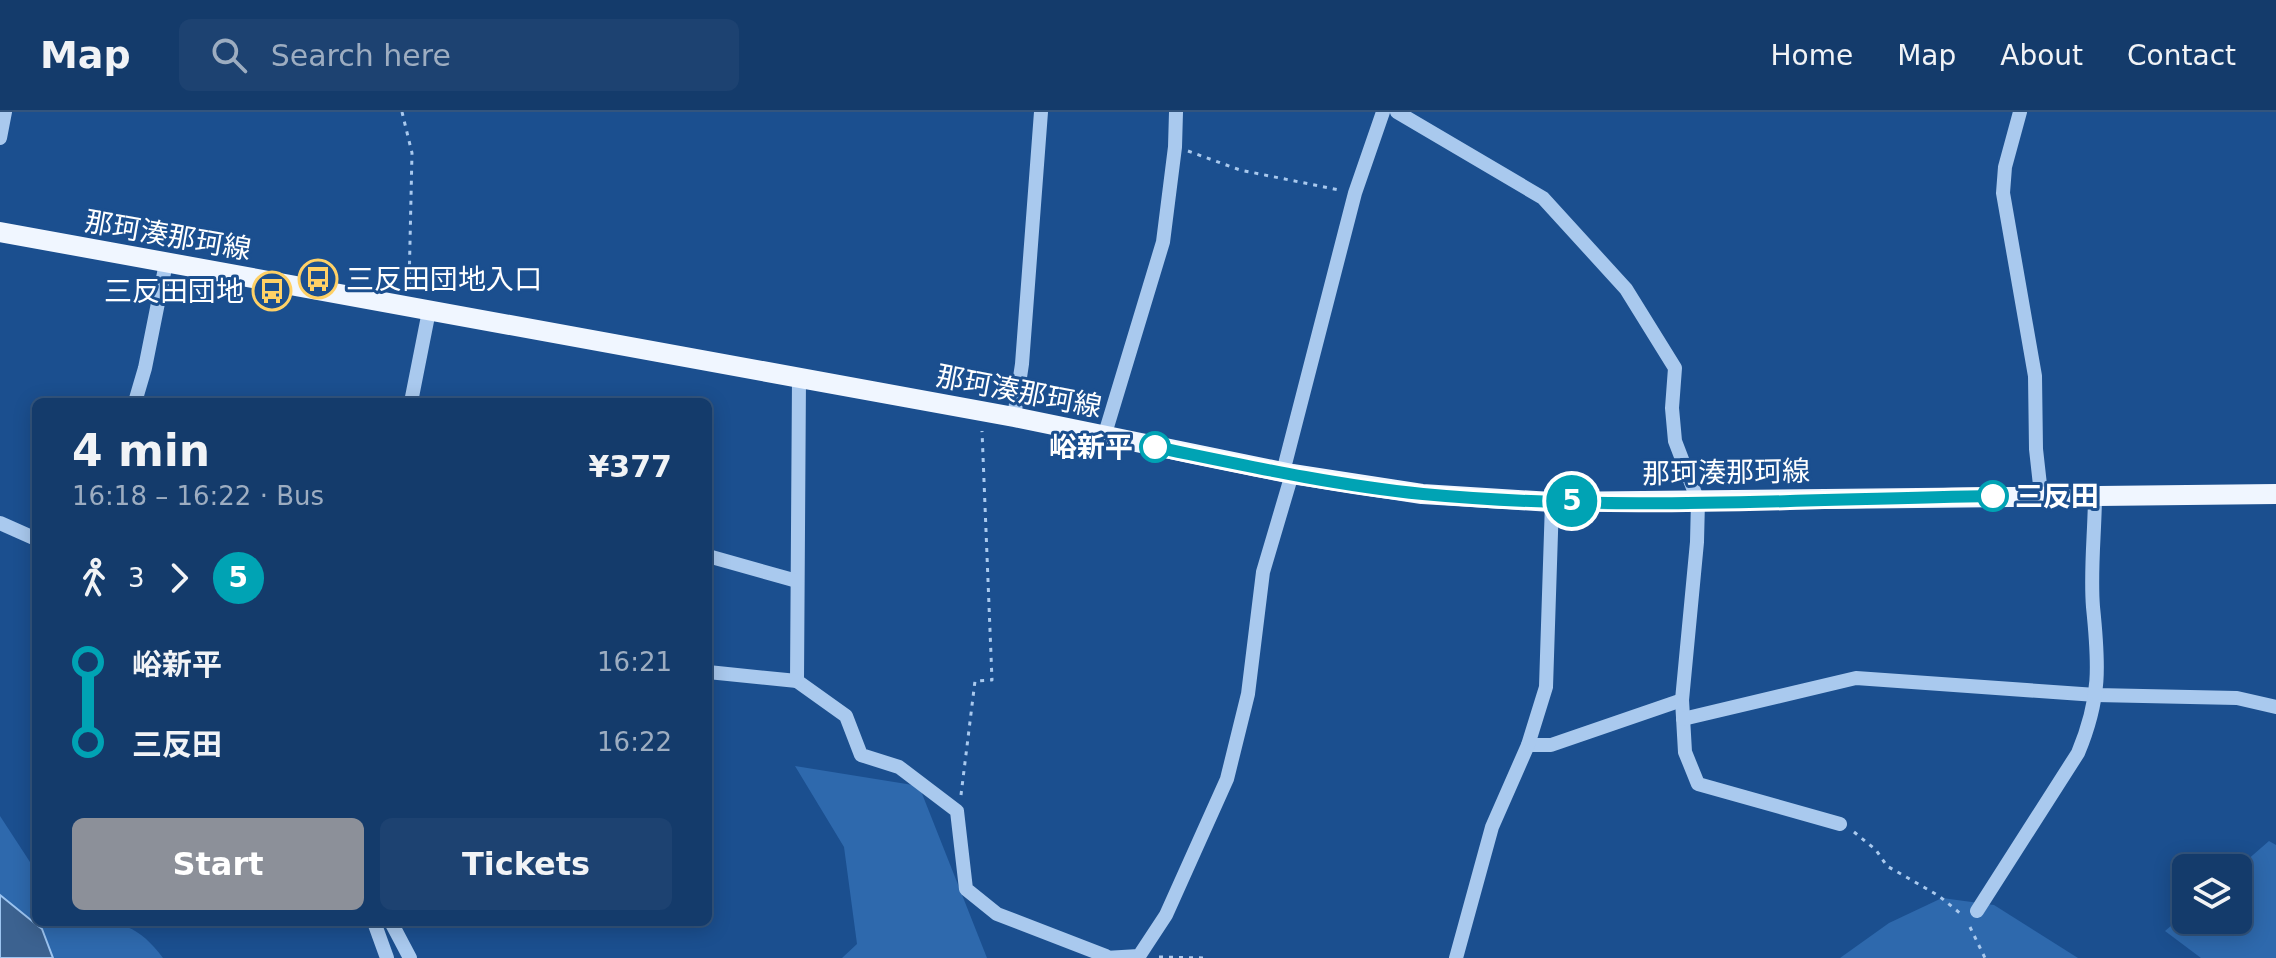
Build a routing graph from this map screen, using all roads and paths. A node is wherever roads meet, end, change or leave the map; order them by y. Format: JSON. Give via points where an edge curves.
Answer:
{"nodes":[{"id":1,"x":5,"y":112,"type":"edge"},
{"id":2,"x":402,"y":112,"type":"edge"},
{"id":3,"x":1041,"y":112,"type":"edge"},
{"id":4,"x":1176,"y":112,"type":"edge"},
{"id":5,"x":1383,"y":112,"type":"edge"},
{"id":6,"x":1397,"y":112,"type":"edge"},
{"id":7,"x":2020,"y":112,"type":"edge"},
{"id":8,"x":0,"y":138,"type":"edge"},
{"id":9,"x":1175,"y":147,"type":"junction"},
{"id":10,"x":1355,"y":193,"type":"junction"},
{"id":11,"x":0,"y":232,"type":"edge"},
{"id":12,"x":166,"y":263,"type":"junction"},
{"id":13,"x":408,"y":307,"type":"junction"},
{"id":14,"x":429,"y":311,"type":"junction"},
{"id":15,"x":799,"y":378,"type":"junction"},
{"id":16,"x":136,"y":398,"type":"edge"},
{"id":17,"x":412,"y":398,"type":"edge"},
{"id":18,"x":981,"y":411,"type":"junction"},
{"id":19,"x":1014,"y":417,"type":"junction"},
{"id":20,"x":1104,"y":437,"type":"junction"},
{"id":21,"x":1287,"y":473,"type":"junction"},
{"id":22,"x":2041,"y":494,"type":"junction"},
{"id":23,"x":2095,"y":494,"type":"junction"},
{"id":24,"x":2276,"y":494,"type":"edge"},
{"id":25,"x":1698,"y":501,"type":"junction"},
{"id":26,"x":1552,"y":502,"type":"junction"},
{"id":27,"x":0,"y":523,"type":"edge"},
{"id":28,"x":32,"y":537,"type":"edge"},
{"id":29,"x":712,"y":557,"type":"edge"},
{"id":30,"x":797,"y":581,"type":"junction"},
{"id":31,"x":712,"y":672,"type":"edge"},
{"id":32,"x":797,"y":681,"type":"junction"},
{"id":33,"x":2096,"y":695,"type":"junction"},
{"id":34,"x":1682,"y":700,"type":"junction"},
{"id":35,"x":2276,"y":707,"type":"edge"},
{"id":36,"x":1683,"y":719,"type":"junction"},
{"id":37,"x":1528,"y":745,"type":"junction"},
{"id":38,"x":958,"y":819,"type":"junction"},
{"id":39,"x":1840,"y":824,"type":"joint"},
{"id":40,"x":1977,"y":911,"type":"dead end"},
{"id":41,"x":375,"y":926,"type":"edge"},
{"id":42,"x":393,"y":926,"type":"edge"},
{"id":43,"x":1139,"y":956,"type":"edge"},
{"id":44,"x":1106,"y":957,"type":"edge"},
{"id":45,"x":387,"y":958,"type":"edge"},
{"id":46,"x":410,"y":958,"type":"edge"},
{"id":47,"x":1206,"y":958,"type":"edge"},
{"id":48,"x":1456,"y":958,"type":"edge"},
{"id":49,"x":1985,"y":958,"type":"edge"}],
"edges":[{"from":1,"to":8,"type":"street"},
{"from":2,"to":13,"type":"path","via":[[412,153]]},
{"from":3,"to":19,"type":"street"},
{"from":4,"to":9,"type":"street"},
{"from":5,"to":10,"type":"street"},
{"from":6,"to":25,"type":"street","via":[[1543,198],[1626,289],[1675,368],[1675,441]]},
{"from":7,"to":22,"type":"street","via":[[2003,193],[2035,376]]},
{"from":9,"to":10,"type":"path","via":[[1240,170]]},
{"from":9,"to":20,"type":"street","via":[[1163,242]]},
{"from":10,"to":21,"type":"street"},
{"from":11,"to":12,"type":"main road","name":"那珂湊那珂線"},
{"from":12,"to":13,"type":"main road","name":"那珂湊那珂線"},
{"from":12,"to":16,"type":"street"},
{"from":13,"to":14,"type":"main road","name":"那珂湊那珂線"},
{"from":14,"to":15,"type":"main road","name":"那珂湊那珂線"},
{"from":14,"to":17,"type":"street"},
{"from":15,"to":18,"type":"main road","name":"那珂湊那珂線"},
{"from":15,"to":30,"type":"street"},
{"from":18,"to":19,"type":"main road","name":"那珂湊那珂線"},
{"from":18,"to":38,"type":"path","via":[[992,680],[975,681]]},
{"from":19,"to":20,"type":"main road","name":"那珂湊那珂線"},
{"from":20,"to":21,"type":"main road","name":"那珂湊那珂線"},
{"from":21,"to":26,"type":"main road","name":"那珂湊那珂線","via":[[1422,494]]},
{"from":21,"to":43,"type":"street","via":[[1263,572],[1248,694],[1227,779],[1166,915]]},
{"from":22,"to":23,"type":"main road","name":"那珂湊那珂線"},
{"from":22,"to":25,"type":"main road","name":"那珂湊那珂線"},
{"from":23,"to":24,"type":"main road","name":"那珂湊那珂線"},
{"from":23,"to":33,"type":"street"},
{"from":25,"to":26,"type":"main road","name":"那珂湊那珂線"},
{"from":25,"to":34,"type":"street"},
{"from":26,"to":37,"type":"street","via":[[1546,687]]},
{"from":27,"to":28,"type":"street"},
{"from":29,"to":30,"type":"street"},
{"from":30,"to":32,"type":"street"},
{"from":31,"to":32,"type":"street"},
{"from":32,"to":38,"type":"street","via":[[846,716],[861,755],[899,767],[957,811]]},
{"from":33,"to":35,"type":"street","via":[[2237,698]]},
{"from":33,"to":36,"type":"street","via":[[1856,678]]},
{"from":33,"to":40,"type":"street","via":[[2078,753]]},
{"from":34,"to":36,"type":"street"},
{"from":34,"to":37,"type":"street","via":[[1551,745]]},
{"from":36,"to":39,"type":"street","via":[[1685,752],[1698,784]]},
{"from":37,"to":48,"type":"street","via":[[1492,827]]},
{"from":38,"to":44,"type":"street","via":[[966,889],[997,914]]},
{"from":39,"to":49,"type":"path","via":[[1876,850],[1887,866],[1959,912]]},
{"from":41,"to":45,"type":"street"},
{"from":42,"to":46,"type":"street"},
{"from":43,"to":44,"type":"street"},
{"from":43,"to":47,"type":"path"}]}
